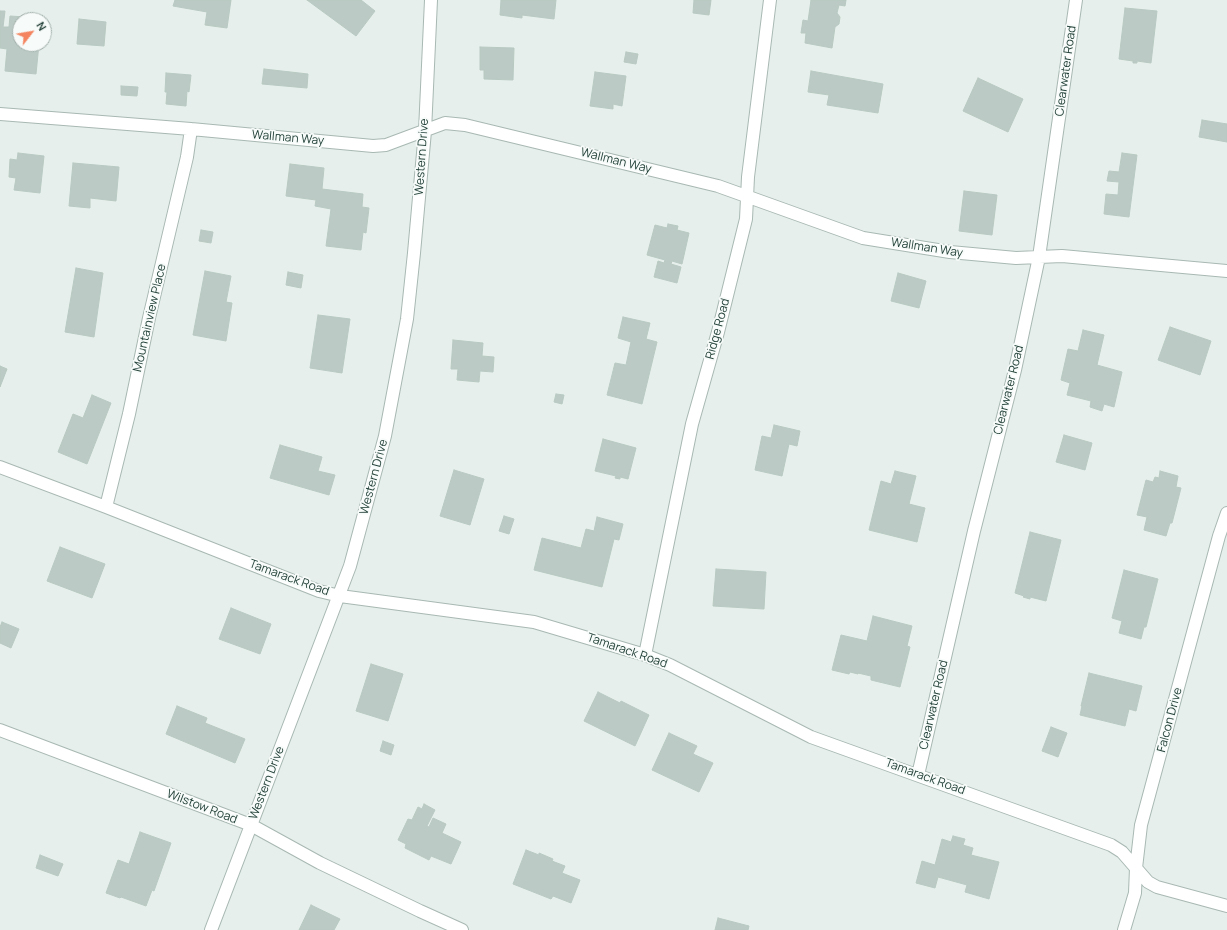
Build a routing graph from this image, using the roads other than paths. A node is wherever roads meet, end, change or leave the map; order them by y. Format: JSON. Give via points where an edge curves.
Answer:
{"nodes":[{"id":1,"x":431,"y":0,"type":"edge"},
{"id":2,"x":770,"y":0,"type":"edge"},
{"id":3,"x":1076,"y":0,"type":"edge"},
{"id":4,"x":0,"y":114,"type":"edge"},
{"id":5,"x":191,"y":129,"type":"junction"},
{"id":6,"x":425,"y":131,"type":"junction"},
{"id":7,"x":747,"y":196,"type":"junction"},
{"id":8,"x":1039,"y":257,"type":"junction"},
{"id":9,"x":1227,"y":270,"type":"edge"},
{"id":10,"x":0,"y":467,"type":"edge"},
{"id":11,"x":106,"y":507,"type":"junction"},
{"id":12,"x":1227,"y":513,"type":"edge"},
{"id":13,"x":340,"y":596,"type":"junction"},
{"id":14,"x":645,"y":656,"type":"junction"},
{"id":15,"x":0,"y":730,"type":"edge"},
{"id":16,"x":918,"y":775,"type":"junction"},
{"id":17,"x":251,"y":825,"type":"junction"},
{"id":18,"x":1136,"y":868,"type":"junction"},
{"id":19,"x":1227,"y":906,"type":"edge"},
{"id":20,"x":211,"y":930,"type":"edge"},
{"id":21,"x":462,"y":930,"type":"edge"},
{"id":22,"x":1124,"y":930,"type":"edge"}],
"edges":[{"from":1,"to":6,"type":"street","name":"Western Drive"},
{"from":2,"to":7,"type":"street","name":"Ridge Road"},
{"from":3,"to":8,"type":"street","name":"Clearwater Road"},
{"from":4,"to":5,"type":"street","name":"Wallman Way"},
{"from":5,"to":6,"type":"street","name":"Wallman Way","via":[[373,146],[386,145]]},
{"from":5,"to":11,"type":"street","name":"Mountainview Place","via":[[187,157]]},
{"from":6,"to":7,"type":"street","name":"Wallman Way","via":[[445,123],[465,125],[718,186]]},
{"from":6,"to":13,"type":"street","name":"Western Drive","via":[[407,319],[386,436]]},
{"from":7,"to":8,"type":"street","name":"Wallman Way","via":[[863,238],[950,252],[1016,258]]},
{"from":7,"to":14,"type":"street","name":"Ridge Road","via":[[746,219],[692,424]]},
{"from":8,"to":9,"type":"street","name":"Wallman Way","via":[[1062,256]]},
{"from":8,"to":16,"type":"street","name":"Clearwater Road","via":[[1015,370],[974,531]]},
{"from":10,"to":11,"type":"street","name":"Tamarack Road"},
{"from":11,"to":13,"type":"street","name":"Tamarack Road","via":[[319,591]]},
{"from":12,"to":18,"type":"street","name":"Falcon Drive","via":[[1141,825]]},
{"from":13,"to":14,"type":"street","name":"Tamarack Road","via":[[534,622]]},
{"from":13,"to":17,"type":"street","name":"Western Drive"},
{"from":14,"to":16,"type":"street","name":"Tamarack Road","via":[[811,737]]},
{"from":15,"to":17,"type":"street","name":"Wilstow Road"},
{"from":16,"to":18,"type":"street","name":"Tamarack Road","via":[[1111,845],[1122,852]]},
{"from":17,"to":20,"type":"street","name":"Western Drive"},
{"from":17,"to":21,"type":"street","name":"Wilstow Road","via":[[320,863]]},
{"from":18,"to":19,"type":"street","name":"Tamarack Road","via":[[1157,888]]},
{"from":18,"to":22,"type":"street","name":"Falcon Drive","via":[[1135,893]]}]}
